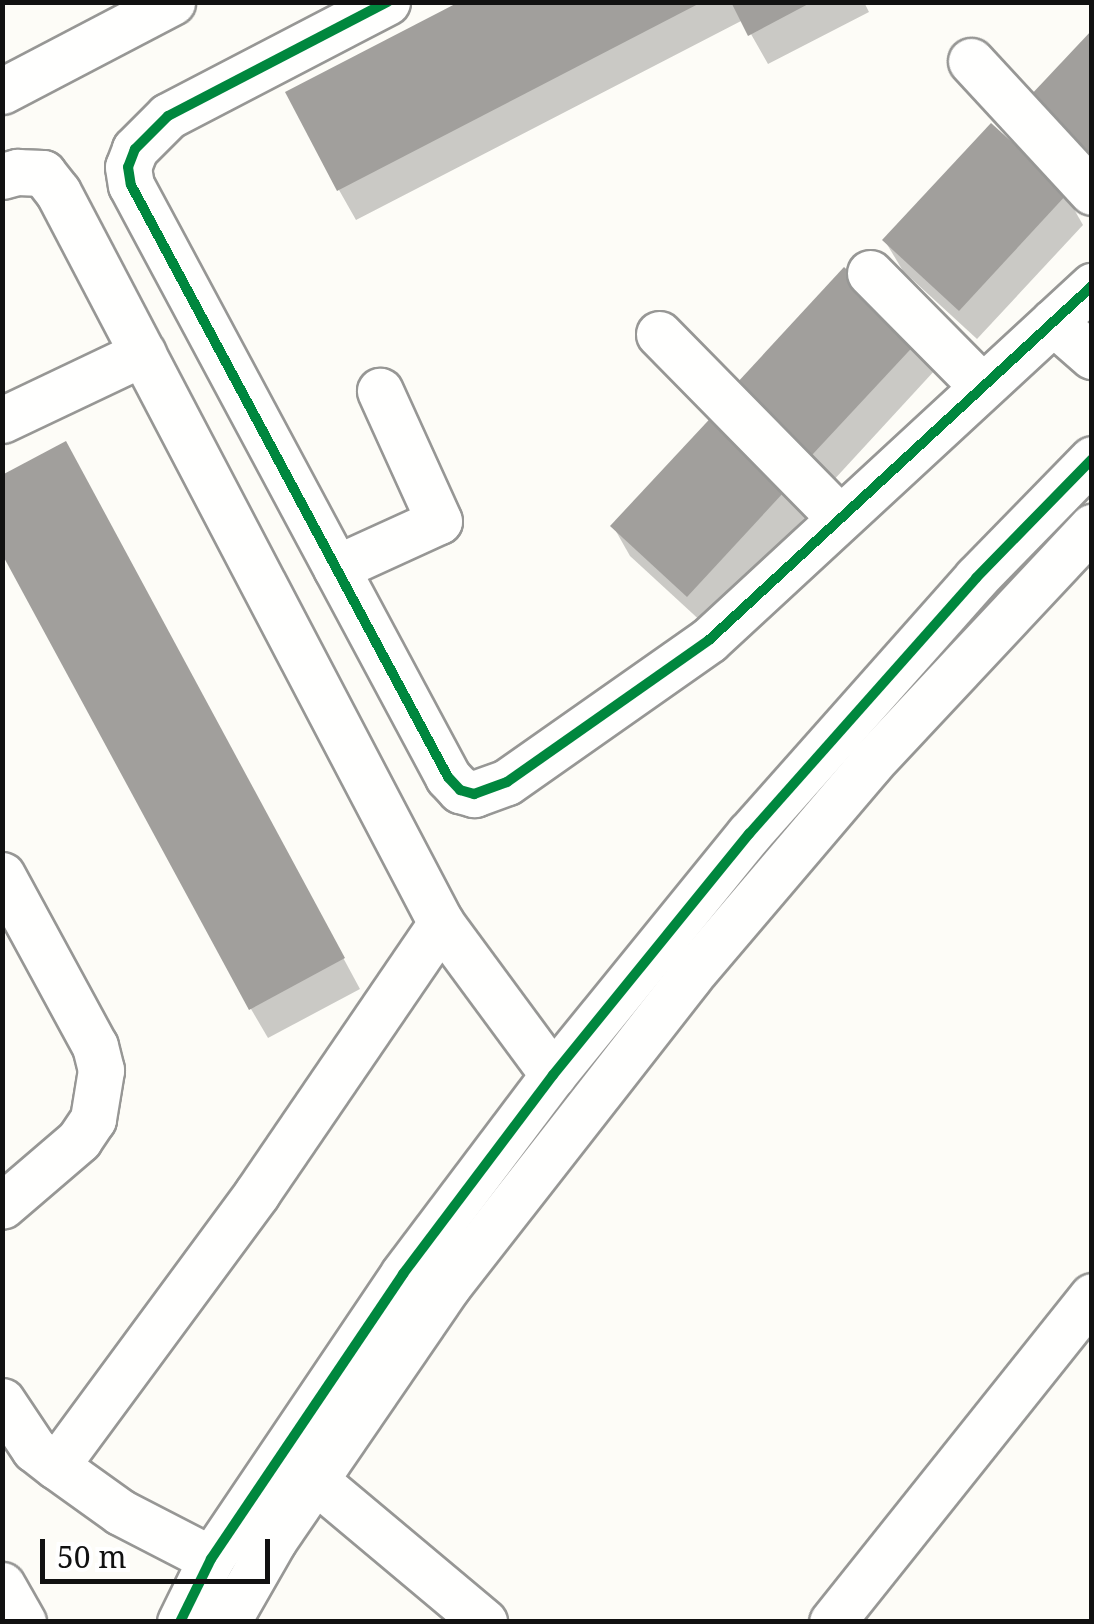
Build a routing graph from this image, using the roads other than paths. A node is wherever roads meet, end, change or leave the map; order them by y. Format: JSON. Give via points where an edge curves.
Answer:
{"nodes":[{"id":1,"x":172,"y":2,"type":"edge"},
{"id":2,"x":388,"y":2,"type":"edge"},
{"id":3,"x":972,"y":61,"type":"dead end"},
{"id":4,"x":2,"y":92,"type":"edge"},
{"id":5,"x":2,"y":176,"type":"edge"},
{"id":6,"x":1092,"y":192,"type":"edge"},
{"id":7,"x":870,"y":273,"type":"dead end"},
{"id":8,"x":1092,"y":286,"type":"edge"},
{"id":9,"x":1053,"y":322,"type":"junction"},
{"id":10,"x":659,"y":334,"type":"dead end"},
{"id":11,"x":143,"y":354,"type":"junction"},
{"id":12,"x":1092,"y":356,"type":"edge"},
{"id":13,"x":982,"y":386,"type":"junction"},
{"id":14,"x":380,"y":391,"type":"dead end"},
{"id":15,"x":2,"y":420,"type":"edge"},
{"id":16,"x":1092,"y":458,"type":"edge"},
{"id":17,"x":839,"y":517,"type":"junction"},
{"id":18,"x":1092,"y":527,"type":"edge"},
{"id":19,"x":336,"y":568,"type":"junction"},
{"id":20,"x":2,"y":875,"type":"edge"},
{"id":21,"x":441,"y":923,"type":"junction"},
{"id":22,"x":553,"y":1075,"type":"junction"},
{"id":23,"x":2,"y":1206,"type":"edge"},
{"id":24,"x":1092,"y":1296,"type":"edge"},
{"id":25,"x":2,"y":1401,"type":"edge"},
{"id":26,"x":56,"y":1466,"type":"junction"},
{"id":27,"x":315,"y":1480,"type":"junction"},
{"id":28,"x":211,"y":1559,"type":"junction"},
{"id":29,"x":2,"y":1585,"type":"edge"},
{"id":30,"x":23,"y":1622,"type":"edge"},
{"id":31,"x":180,"y":1622,"type":"edge"},
{"id":32,"x":227,"y":1622,"type":"edge"},
{"id":33,"x":484,"y":1622,"type":"edge"},
{"id":34,"x":832,"y":1622,"type":"edge"}],
"edges":[{"from":1,"to":4,"type":"street"},
{"from":2,"to":19,"type":"street","via":[[168,116],[135,149],[128,167],[131,185]]},
{"from":3,"to":6,"type":"street"},
{"from":5,"to":11,"type":"street","via":[[43,173]]},
{"from":7,"to":13,"type":"street"},
{"from":8,"to":9,"type":"street"},
{"from":9,"to":12,"type":"street"},
{"from":9,"to":13,"type":"street"},
{"from":10,"to":17,"type":"street"},
{"from":11,"to":15,"type":"street"},
{"from":11,"to":21,"type":"street"},
{"from":13,"to":17,"type":"street"},
{"from":14,"to":19,"type":"street","via":[[440,521]]},
{"from":16,"to":22,"type":"street","via":[[749,834]]},
{"from":17,"to":19,"type":"street","via":[[654,682],[507,782],[474,794],[448,777]]},
{"from":18,"to":27,"type":"street","via":[[870,764],[689,977],[448,1286]]},
{"from":20,"to":23,"type":"street","via":[[95,1046],[101,1070],[93,1119],[79,1140]]},
{"from":21,"to":22,"type":"street"},
{"from":21,"to":26,"type":"street","via":[[257,1193]]},
{"from":22,"to":28,"type":"street","via":[[403,1274]]},
{"from":24,"to":34,"type":"street"},
{"from":25,"to":26,"type":"street","via":[[34,1449]]},
{"from":26,"to":28,"type":"street","via":[[120,1512]]},
{"from":27,"to":32,"type":"street"},
{"from":27,"to":33,"type":"street"},
{"from":28,"to":31,"type":"street"},
{"from":29,"to":30,"type":"street"}]}
